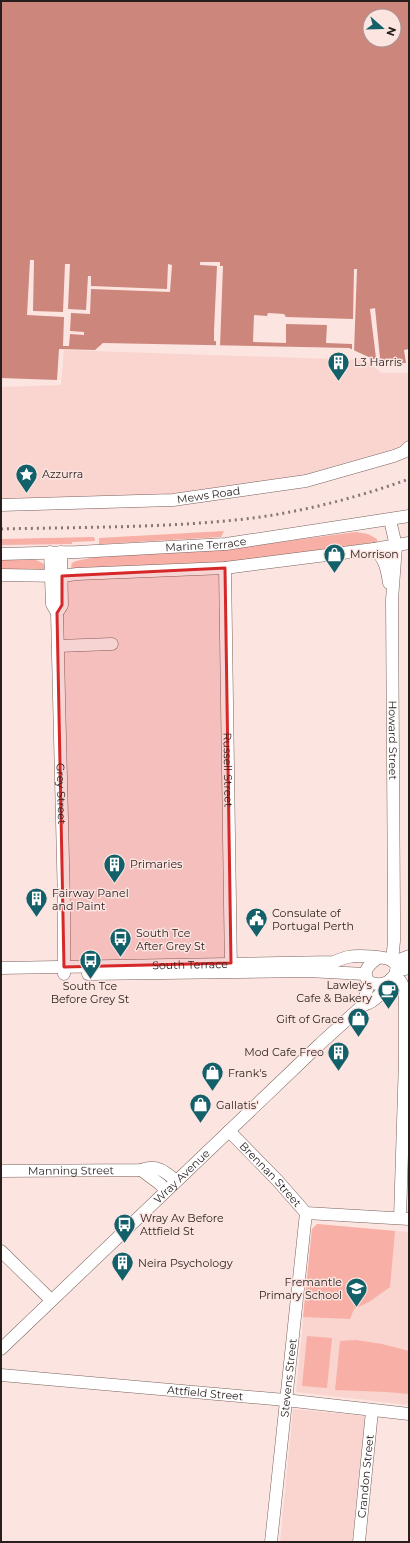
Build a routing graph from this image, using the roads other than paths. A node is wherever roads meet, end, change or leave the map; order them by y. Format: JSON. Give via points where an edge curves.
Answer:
{"nodes":[{"id":1,"x":407,"y":450,"type":"edge"},
{"id":2,"x":1,"y":505,"type":"edge"},
{"id":3,"x":409,"y":516,"type":"edge"},
{"id":4,"x":390,"y":520,"type":"junction"},
{"id":5,"x":409,"y":543,"type":"edge"},
{"id":6,"x":396,"y":546,"type":"junction"},
{"id":7,"x":374,"y":549,"type":"junction"},
{"id":8,"x":56,"y":552,"type":"junction"},
{"id":9,"x":1,"y":554,"type":"edge"},
{"id":10,"x":225,"y":568,"type":"junction"},
{"id":11,"x":1,"y":575,"type":"edge"},
{"id":12,"x":56,"y":576,"type":"junction"},
{"id":13,"x":392,"y":600,"type":"junction"},
{"id":14,"x":112,"y":644,"type":"dead end"},
{"id":15,"x":58,"y":646,"type":"junction"},
{"id":16,"x":409,"y":956,"type":"edge"},
{"id":17,"x":378,"y":958,"type":"junction"},
{"id":18,"x":1,"y":968,"type":"edge"},
{"id":19,"x":231,"y":968,"type":"junction"},
{"id":20,"x":409,"y":968,"type":"edge"},
{"id":21,"x":393,"y":970,"type":"junction"},
{"id":22,"x":64,"y":971,"type":"junction"},
{"id":23,"x":1,"y":976,"type":"edge"},
{"id":24,"x":367,"y":978,"type":"junction"},
{"id":25,"x":363,"y":1005,"type":"junction"},
{"id":26,"x":229,"y":1131,"type":"junction"},
{"id":27,"x":141,"y":1170,"type":"junction"},
{"id":28,"x":1,"y":1171,"type":"edge"},
{"id":29,"x":176,"y":1181,"type":"junction"},
{"id":30,"x":166,"y":1191,"type":"junction"},
{"id":31,"x":306,"y":1213,"type":"junction"},
{"id":32,"x":405,"y":1218,"type":"edge"},
{"id":33,"x":1,"y":1251,"type":"edge"},
{"id":34,"x":51,"y":1300,"type":"junction"},
{"id":35,"x":1,"y":1349,"type":"edge"},
{"id":36,"x":1,"y":1375,"type":"edge"},
{"id":37,"x":285,"y":1400,"type":"junction"},
{"id":38,"x":372,"y":1411,"type":"junction"},
{"id":39,"x":409,"y":1414,"type":"edge"},
{"id":40,"x":271,"y":1542,"type":"edge"},
{"id":41,"x":359,"y":1542,"type":"edge"}],
"edges":[{"from":1,"to":2,"type":"street","name":"Mews Road","via":[[306,481],[173,500]]},
{"from":3,"to":4,"type":"street","name":"Marine Terrace"},
{"from":4,"to":6,"type":"street","name":"Howard Street"},
{"from":4,"to":8,"type":"street","name":"Marine Terrace","via":[[226,544]]},
{"from":5,"to":6,"type":"street"},
{"from":6,"to":7,"type":"street"},
{"from":6,"to":13,"type":"street","name":"Howard Street"},
{"from":7,"to":10,"type":"street"},
{"from":7,"to":13,"type":"street","via":[[384,561]]},
{"from":8,"to":9,"type":"street","name":"Marine Terrace"},
{"from":8,"to":12,"type":"street","name":"Grey Street"},
{"from":10,"to":12,"type":"street"},
{"from":10,"to":19,"type":"street","name":"Russell Street"},
{"from":11,"to":12,"type":"street"},
{"from":12,"to":15,"type":"street","name":"Grey Street","via":[[62,605],[57,613]]},
{"from":13,"to":21,"type":"street","name":"Howard Street"},
{"from":14,"to":15,"type":"street"},
{"from":15,"to":22,"type":"street","name":"Grey Street"},
{"from":16,"to":21,"type":"street"},
{"from":17,"to":19,"type":"street","name":"South Terrace","via":[[357,956],[334,962]]},
{"from":17,"to":21,"type":"street","name":"South Terrace"},
{"from":17,"to":24,"type":"street","via":[[366,968]]},
{"from":18,"to":22,"type":"street","name":"South Terrace"},
{"from":19,"to":22,"type":"street","name":"South Terrace"},
{"from":19,"to":24,"type":"street","name":"South Terrace","via":[[308,971]]},
{"from":20,"to":21,"type":"street"},
{"from":21,"to":24,"type":"street","name":"South Terrace","via":[[382,984]]},
{"from":21,"to":25,"type":"street","name":"Wray Avenue","via":[[378,996]]},
{"from":21,"to":32,"type":"street","via":[[405,990]]},
{"from":22,"to":23,"type":"street","name":"South Terrace"},
{"from":24,"to":25,"type":"street"},
{"from":25,"to":26,"type":"street","name":"Wray Avenue"},
{"from":26,"to":29,"type":"street","name":"Wray Avenue"},
{"from":26,"to":31,"type":"street","name":"Brennan Street","via":[[278,1180]]},
{"from":27,"to":28,"type":"street","name":"Manning Street"},
{"from":27,"to":29,"type":"street","name":"Manning Street","via":[[148,1167],[156,1168]]},
{"from":27,"to":30,"type":"street"},
{"from":29,"to":30,"type":"street","name":"Wray Avenue"},
{"from":30,"to":34,"type":"street","name":"Wray Avenue"},
{"from":31,"to":32,"type":"street","name":"Brennan Street"},
{"from":31,"to":37,"type":"street","name":"Stevens Street"},
{"from":33,"to":34,"type":"street"},
{"from":34,"to":35,"type":"street","name":"Wray Avenue"},
{"from":36,"to":37,"type":"street","name":"Attfield Street"},
{"from":37,"to":38,"type":"street","name":"Attfield Street"},
{"from":37,"to":40,"type":"street","name":"Stevens Street"},
{"from":38,"to":39,"type":"street","name":"Attfield Street"},
{"from":38,"to":41,"type":"street","name":"Crandon Street"}]}
